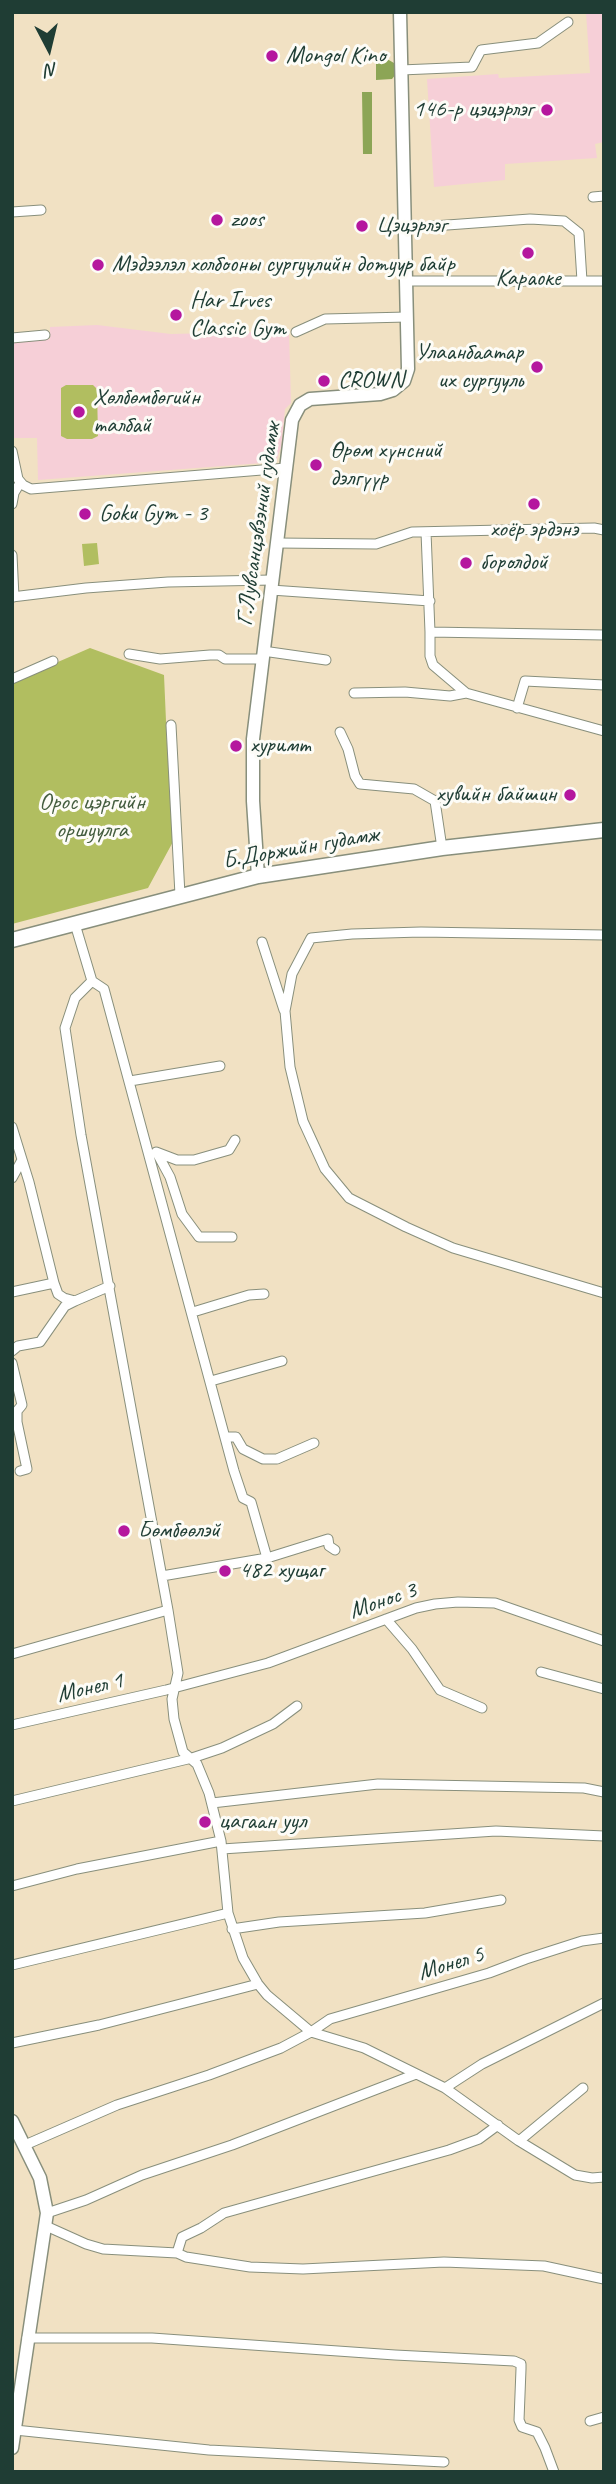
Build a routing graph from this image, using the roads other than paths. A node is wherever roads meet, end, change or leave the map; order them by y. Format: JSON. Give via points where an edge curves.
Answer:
{"nodes":[{"id":1,"x":400,"y":12,"type":"edge"},
{"id":2,"x":568,"y":22,"type":"dead end"},
{"id":3,"x":401,"y":70,"type":"junction"},
{"id":4,"x":604,"y":196,"type":"edge"},
{"id":5,"x":593,"y":197,"type":"dead end"},
{"id":6,"x":41,"y":210,"type":"dead end"},
{"id":7,"x":12,"y":212,"type":"edge"},
{"id":8,"x":406,"y":228,"type":"junction"},
{"id":9,"x":406,"y":281,"type":"junction"},
{"id":10,"x":582,"y":281,"type":"junction"},
{"id":11,"x":604,"y":281,"type":"edge"},
{"id":12,"x":407,"y":317,"type":"junction"},
{"id":13,"x":296,"y":332,"type":"dead end"},
{"id":14,"x":45,"y":335,"type":"dead end"},
{"id":15,"x":12,"y":338,"type":"edge"},
{"id":16,"x":12,"y":451,"type":"edge"},
{"id":17,"x":286,"y":468,"type":"junction"},
{"id":18,"x":20,"y":483,"type":"junction"},
{"id":19,"x":12,"y":504,"type":"edge"},
{"id":20,"x":604,"y":530,"type":"edge"},
{"id":21,"x":426,"y":532,"type":"junction"},
{"id":22,"x":277,"y":543,"type":"junction"},
{"id":23,"x":12,"y":555,"type":"edge"},
{"id":24,"x":271,"y":585,"type":"junction"},
{"id":25,"x":13,"y":597,"type":"edge"},
{"id":26,"x":430,"y":601,"type":"junction"},
{"id":27,"x":430,"y":632,"type":"junction"},
{"id":28,"x":604,"y":635,"type":"edge"},
{"id":29,"x":129,"y":654,"type":"dead end"},
{"id":30,"x":263,"y":655,"type":"junction"},
{"id":31,"x":326,"y":660,"type":"dead end"},
{"id":32,"x":53,"y":661,"type":"dead end"},
{"id":33,"x":12,"y":679,"type":"edge"},
{"id":34,"x":604,"y":685,"type":"edge"},
{"id":35,"x":354,"y":693,"type":"dead end"},
{"id":36,"x":466,"y":693,"type":"junction"},
{"id":37,"x":517,"y":708,"type":"junction"},
{"id":38,"x":171,"y":725,"type":"dead end"},
{"id":39,"x":604,"y":731,"type":"edge"},
{"id":40,"x":340,"y":732,"type":"dead end"},
{"id":41,"x":604,"y":830,"type":"edge"},
{"id":42,"x":442,"y":848,"type":"junction"},
{"id":43,"x":258,"y":876,"type":"junction"},
{"id":44,"x":180,"y":895,"type":"junction"},
{"id":45,"x":75,"y":924,"type":"junction"},
{"id":46,"x":604,"y":935,"type":"edge"},
{"id":47,"x":12,"y":940,"type":"edge"},
{"id":48,"x":262,"y":942,"type":"dead end"},
{"id":49,"x":92,"y":981,"type":"junction"},
{"id":50,"x":285,"y":1011,"type":"junction"},
{"id":51,"x":220,"y":1066,"type":"dead end"},
{"id":52,"x":130,"y":1082,"type":"junction"},
{"id":53,"x":12,"y":1127,"type":"edge"},
{"id":54,"x":236,"y":1140,"type":"dead end"},
{"id":55,"x":153,"y":1150,"type":"junction"},
{"id":56,"x":22,"y":1160,"type":"junction"},
{"id":57,"x":12,"y":1178,"type":"edge"},
{"id":58,"x":232,"y":1237,"type":"dead end"},
{"id":59,"x":54,"y":1283,"type":"junction"},
{"id":60,"x":110,"y":1286,"type":"junction"},
{"id":61,"x":12,"y":1292,"type":"edge"},
{"id":62,"x":604,"y":1293,"type":"edge"},
{"id":63,"x":264,"y":1294,"type":"dead end"},
{"id":64,"x":75,"y":1301,"type":"junction"},
{"id":65,"x":193,"y":1312,"type":"junction"},
{"id":66,"x":12,"y":1352,"type":"edge"},
{"id":67,"x":282,"y":1361,"type":"dead end"},
{"id":68,"x":12,"y":1363,"type":"edge"},
{"id":69,"x":211,"y":1381,"type":"junction"},
{"id":70,"x":226,"y":1437,"type":"junction"},
{"id":71,"x":314,"y":1443,"type":"dead end"},
{"id":72,"x":20,"y":1471,"type":"dead end"},
{"id":73,"x":335,"y":1550,"type":"dead end"},
{"id":74,"x":267,"y":1558,"type":"junction"},
{"id":75,"x":162,"y":1576,"type":"junction"},
{"id":76,"x":168,"y":1610,"type":"junction"},
{"id":77,"x":386,"y":1619,"type":"junction"},
{"id":78,"x":604,"y":1641,"type":"edge"},
{"id":79,"x":12,"y":1654,"type":"edge"},
{"id":80,"x":541,"y":1672,"type":"dead end"},
{"id":81,"x":176,"y":1687,"type":"junction"},
{"id":82,"x":604,"y":1689,"type":"edge"},
{"id":83,"x":297,"y":1706,"type":"dead end"},
{"id":84,"x":482,"y":1708,"type":"dead end"},
{"id":85,"x":12,"y":1725,"type":"edge"},
{"id":86,"x":192,"y":1758,"type":"junction"},
{"id":87,"x":604,"y":1792,"type":"edge"},
{"id":88,"x":12,"y":1801,"type":"edge"},
{"id":89,"x":212,"y":1803,"type":"junction"},
{"id":90,"x":604,"y":1836,"type":"edge"},
{"id":91,"x":221,"y":1845,"type":"junction"},
{"id":92,"x":12,"y":1886,"type":"edge"},
{"id":93,"x":502,"y":1900,"type":"dead end"},
{"id":94,"x":228,"y":1913,"type":"junction"},
{"id":95,"x":232,"y":1928,"type":"junction"},
{"id":96,"x":604,"y":1938,"type":"edge"},
{"id":97,"x":12,"y":1965,"type":"edge"},
{"id":98,"x":257,"y":1984,"type":"junction"},
{"id":99,"x":604,"y":2003,"type":"edge"},
{"id":100,"x":311,"y":2032,"type":"junction"},
{"id":101,"x":12,"y":2043,"type":"edge"},
{"id":102,"x":416,"y":2074,"type":"junction"},
{"id":103,"x":445,"y":2088,"type":"junction"},
{"id":104,"x":583,"y":2088,"type":"dead end"},
{"id":105,"x":12,"y":2121,"type":"edge"},
{"id":106,"x":498,"y":2125,"type":"junction"},
{"id":107,"x":519,"y":2141,"type":"junction"},
{"id":108,"x":25,"y":2145,"type":"junction"},
{"id":109,"x":602,"y":2176,"type":"edge"},
{"id":110,"x":46,"y":2220,"type":"junction"},
{"id":111,"x":177,"y":2253,"type":"junction"},
{"id":112,"x":604,"y":2279,"type":"edge"},
{"id":113,"x":27,"y":2338,"type":"junction"},
{"id":114,"x":604,"y":2417,"type":"edge"},
{"id":115,"x":590,"y":2421,"type":"dead end"},
{"id":116,"x":15,"y":2430,"type":"junction"},
{"id":117,"x":12,"y":2448,"type":"edge"},
{"id":118,"x":444,"y":2462,"type":"dead end"},
{"id":119,"x":554,"y":2472,"type":"edge"}],
"edges":[{"from":1,"to":3,"type":"street","name":"Г.Лувсанцэвээний гудамж"},
{"from":2,"to":3,"type":"street","via":[[538,43],[481,50],[472,67]]},
{"from":3,"to":8,"type":"street","name":"Г.Лувсанцэвээний гудамж"},
{"from":4,"to":5,"type":"street"},
{"from":6,"to":7,"type":"street"},
{"from":8,"to":9,"type":"street","name":"Г.Лувсанцэвээний гудамж"},
{"from":8,"to":10,"type":"street","via":[[530,219],[564,221],[579,233]]},
{"from":9,"to":10,"type":"street"},
{"from":9,"to":12,"type":"street","name":"Г.Лувсанцэвээний гудамж"},
{"from":10,"to":11,"type":"street"},
{"from":12,"to":13,"type":"street","via":[[325,319]]},
{"from":12,"to":17,"type":"street","name":"Г.Лувсанцэвээний гудамж","via":[[408,369],[400,386],[383,393],[318,398],[303,404],[292,421]]},
{"from":14,"to":15,"type":"street"},
{"from":16,"to":18,"type":"street"},
{"from":17,"to":18,"type":"street","via":[[36,489]]},
{"from":17,"to":22,"type":"street","name":"Г.Лувсанцэвээний гудамж"},
{"from":18,"to":19,"type":"street"},
{"from":20,"to":21,"type":"street"},
{"from":21,"to":22,"type":"street","via":[[376,544]]},
{"from":21,"to":26,"type":"street"},
{"from":22,"to":24,"type":"street","name":"Г.Лувсанцэвээний гудамж"},
{"from":23,"to":25,"type":"street"},
{"from":24,"to":25,"type":"street","via":[[168,582]]},
{"from":24,"to":26,"type":"street"},
{"from":24,"to":30,"type":"street","name":"Г.Лувсанцэвээний гудамж"},
{"from":26,"to":27,"type":"street"},
{"from":27,"to":28,"type":"street"},
{"from":27,"to":36,"type":"street","via":[[433,665]]},
{"from":29,"to":30,"type":"street","via":[[160,659]]},
{"from":30,"to":31,"type":"street"},
{"from":30,"to":43,"type":"street","name":"Г.Лувсанцэвээний гудамж","via":[[253,740]]},
{"from":32,"to":33,"type":"street"},
{"from":34,"to":37,"type":"street","via":[[527,680]]},
{"from":35,"to":36,"type":"street"},
{"from":36,"to":37,"type":"street"},
{"from":37,"to":39,"type":"street"},
{"from":38,"to":44,"type":"street"},
{"from":40,"to":42,"type":"street","via":[[360,784],[414,789],[435,801]]},
{"from":41,"to":42,"type":"main road","name":"Б.Доржийн гудамж"},
{"from":42,"to":43,"type":"main road","name":"Б.Доржийн гудамж"},
{"from":43,"to":44,"type":"main road","name":"Б.Доржийн гудамж"},
{"from":44,"to":45,"type":"main road","name":"Б.Доржийн гудамж"},
{"from":45,"to":47,"type":"main road","name":"Б.Доржийн гудамж"},
{"from":45,"to":49,"type":"street"},
{"from":46,"to":50,"type":"street","via":[[421,932],[311,938],[292,974]]},
{"from":48,"to":50,"type":"street"},
{"from":49,"to":52,"type":"street","via":[[104,989]]},
{"from":49,"to":60,"type":"street","via":[[75,998],[65,1028]]},
{"from":50,"to":62,"type":"street","via":[[290,1067],[303,1121],[325,1168],[349,1198],[453,1248]]},
{"from":51,"to":52,"type":"street"},
{"from":52,"to":55,"type":"street"},
{"from":53,"to":56,"type":"street"},
{"from":54,"to":55,"type":"street","via":[[229,1150],[194,1160],[177,1160]]},
{"from":55,"to":58,"type":"street","via":[[170,1177],[182,1214],[199,1237]]},
{"from":55,"to":65,"type":"street"},
{"from":56,"to":57,"type":"street"},
{"from":56,"to":59,"type":"street"},
{"from":59,"to":61,"type":"street"},
{"from":59,"to":64,"type":"street","via":[[58,1294]]},
{"from":60,"to":64,"type":"street"},
{"from":60,"to":75,"type":"street"},
{"from":63,"to":65,"type":"street"},
{"from":64,"to":66,"type":"street","via":[[65,1306],[40,1342],[18,1346]]},
{"from":65,"to":69,"type":"street"},
{"from":67,"to":69,"type":"street"},
{"from":68,"to":72,"type":"street","via":[[22,1405],[17,1422],[27,1469]]},
{"from":69,"to":70,"type":"street"},
{"from":70,"to":71,"type":"street","via":[[236,1437],[243,1449],[263,1459],[277,1459]]},
{"from":70,"to":74,"type":"street"},
{"from":73,"to":74,"type":"street","via":[[328,1539]]},
{"from":74,"to":75,"type":"street"},
{"from":75,"to":76,"type":"street"},
{"from":76,"to":79,"type":"street"},
{"from":76,"to":81,"type":"street"},
{"from":77,"to":78,"type":"street","name":"Монос 3","via":[[435,1604],[495,1604]]},
{"from":77,"to":81,"type":"street","name":"Монос 3","via":[[268,1663]]},
{"from":77,"to":84,"type":"street","via":[[440,1690]]},
{"from":80,"to":82,"type":"street"},
{"from":81,"to":85,"type":"street","name":"Монел 1"},
{"from":81,"to":86,"type":"street","via":[[177,1730],[183,1752]]},
{"from":83,"to":86,"type":"street","via":[[273,1724]]},
{"from":86,"to":88,"type":"street"},
{"from":86,"to":89,"type":"street"},
{"from":87,"to":89,"type":"street","via":[[378,1784]]},
{"from":89,"to":91,"type":"street"},
{"from":90,"to":91,"type":"street","via":[[496,1831]]},
{"from":91,"to":92,"type":"street","via":[[77,1869]]},
{"from":91,"to":94,"type":"street"},
{"from":93,"to":95,"type":"street","via":[[425,1913]]},
{"from":94,"to":95,"type":"street"},
{"from":94,"to":97,"type":"street"},
{"from":95,"to":98,"type":"street"},
{"from":96,"to":100,"type":"street","name":"Монел 5","via":[[330,2019]]},
{"from":98,"to":100,"type":"street"},
{"from":98,"to":101,"type":"street"},
{"from":99,"to":103,"type":"street","via":[[482,2064]]},
{"from":100,"to":102,"type":"street","via":[[364,2048]]},
{"from":100,"to":108,"type":"street","name":"Монел 5","via":[[281,2048],[117,2105]]},
{"from":102,"to":103,"type":"street"},
{"from":102,"to":110,"type":"street","via":[[142,2175]]},
{"from":103,"to":106,"type":"street"},
{"from":104,"to":107,"type":"street"},
{"from":105,"to":108,"type":"street"},
{"from":106,"to":107,"type":"street"},
{"from":106,"to":111,"type":"street","via":[[479,2139],[449,2150],[224,2213],[182,2237]]},
{"from":107,"to":109,"type":"street","via":[[575,2175]]},
{"from":108,"to":110,"type":"street","via":[[40,2178]]},
{"from":110,"to":111,"type":"street","via":[[103,2249]]},
{"from":110,"to":113,"type":"street"},
{"from":111,"to":112,"type":"street","via":[[266,2268],[444,2262],[544,2266]]},
{"from":113,"to":116,"type":"street"},
{"from":113,"to":119,"type":"street","via":[[152,2338],[514,2361],[521,2364],[519,2420],[522,2427],[537,2432]]},
{"from":114,"to":115,"type":"street"},
{"from":116,"to":117,"type":"street"},
{"from":116,"to":118,"type":"street","via":[[209,2450]]}]}
